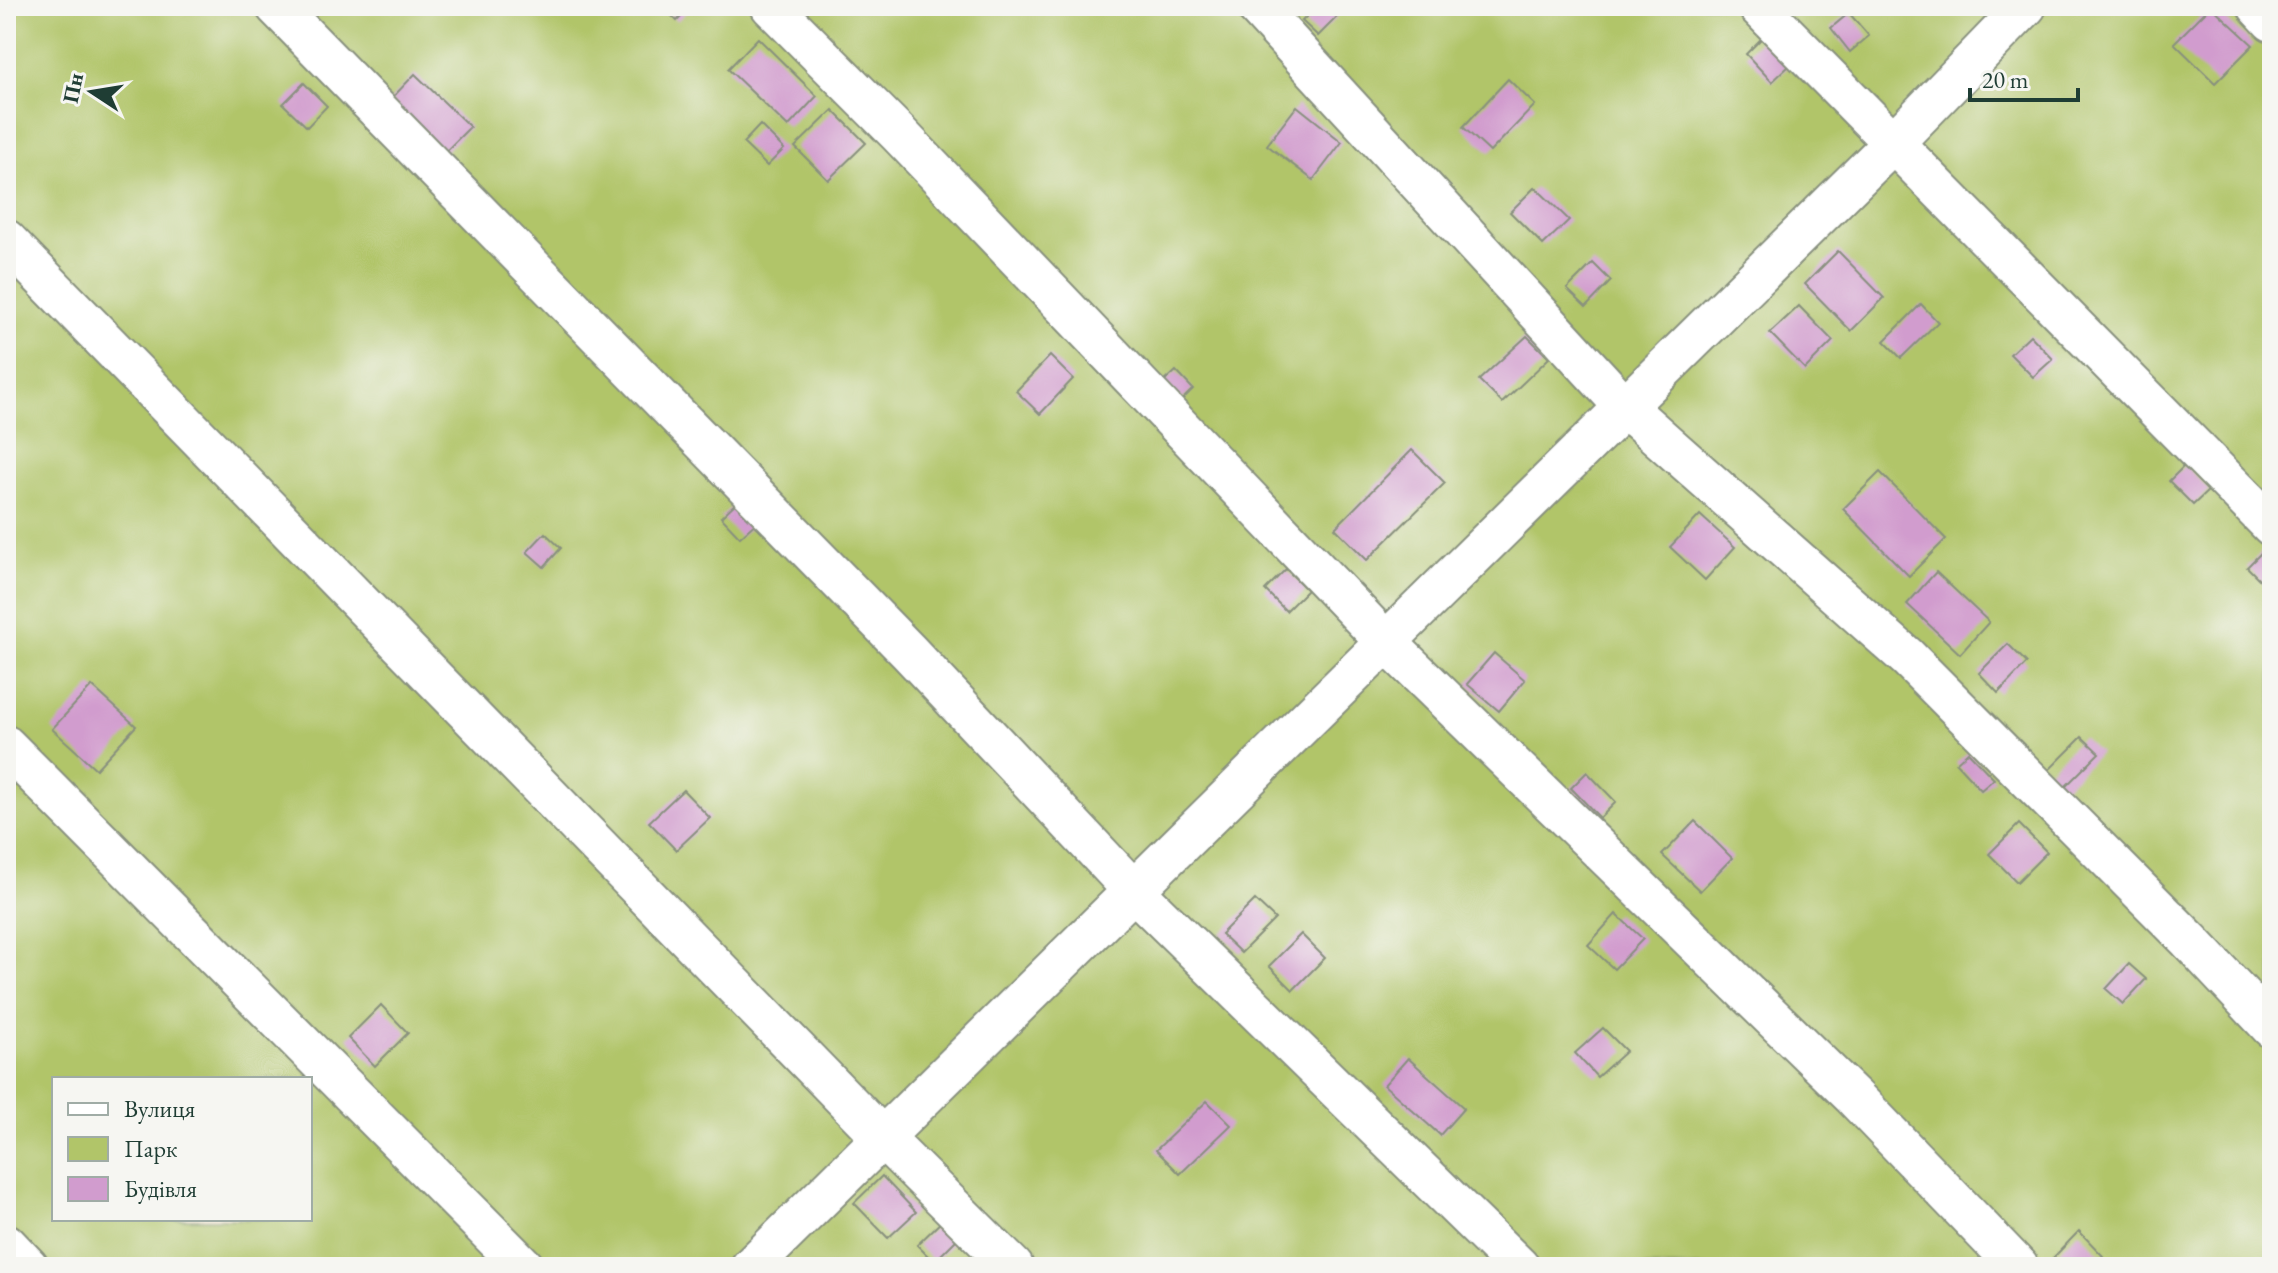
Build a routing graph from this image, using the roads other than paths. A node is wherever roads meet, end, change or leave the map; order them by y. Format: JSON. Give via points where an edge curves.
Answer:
{"nodes":[{"id":1,"x":276,"y":6,"type":"edge"},
{"id":2,"x":771,"y":6,"type":"edge"},
{"id":3,"x":1256,"y":6,"type":"edge"},
{"id":4,"x":1758,"y":6,"type":"edge"},
{"id":5,"x":2026,"y":6,"type":"edge"},
{"id":6,"x":2258,"y":6,"type":"edge"},
{"id":7,"x":2272,"y":21,"type":"edge"},
{"id":8,"x":1894,"y":142,"type":"junction"},
{"id":9,"x":6,"y":240,"type":"edge"},
{"id":10,"x":1625,"y":407,"type":"junction"},
{"id":11,"x":2272,"y":526,"type":"edge"},
{"id":12,"x":1385,"y":641,"type":"junction"},
{"id":13,"x":6,"y":746,"type":"edge"},
{"id":14,"x":1132,"y":889,"type":"junction"},
{"id":15,"x":2272,"y":1028,"type":"edge"},
{"id":16,"x":882,"y":1137,"type":"junction"},
{"id":17,"x":6,"y":1244,"type":"edge"},
{"id":18,"x":28,"y":1267,"type":"edge"},
{"id":19,"x":524,"y":1267,"type":"edge"},
{"id":20,"x":751,"y":1267,"type":"edge"},
{"id":21,"x":1013,"y":1267,"type":"edge"},
{"id":22,"x":1519,"y":1267,"type":"edge"},
{"id":23,"x":2018,"y":1267,"type":"edge"}],
"edges":[{"from":1,"to":14,"type":"street","via":[[898,640]]},
{"from":2,"to":12,"type":"street"},
{"from":3,"to":10,"type":"street"},
{"from":4,"to":8,"type":"street"},
{"from":5,"to":8,"type":"street"},
{"from":6,"to":7,"type":"street"},
{"from":8,"to":10,"type":"street"},
{"from":8,"to":11,"type":"street"},
{"from":9,"to":16,"type":"street"},
{"from":10,"to":12,"type":"street"},
{"from":10,"to":15,"type":"street","via":[[1907,657]]},
{"from":12,"to":14,"type":"street"},
{"from":12,"to":23,"type":"street","via":[[1854,1097]]},
{"from":13,"to":19,"type":"street"},
{"from":14,"to":16,"type":"street"},
{"from":14,"to":22,"type":"street"},
{"from":16,"to":20,"type":"street"},
{"from":16,"to":21,"type":"street"},
{"from":17,"to":18,"type":"street"}]}
